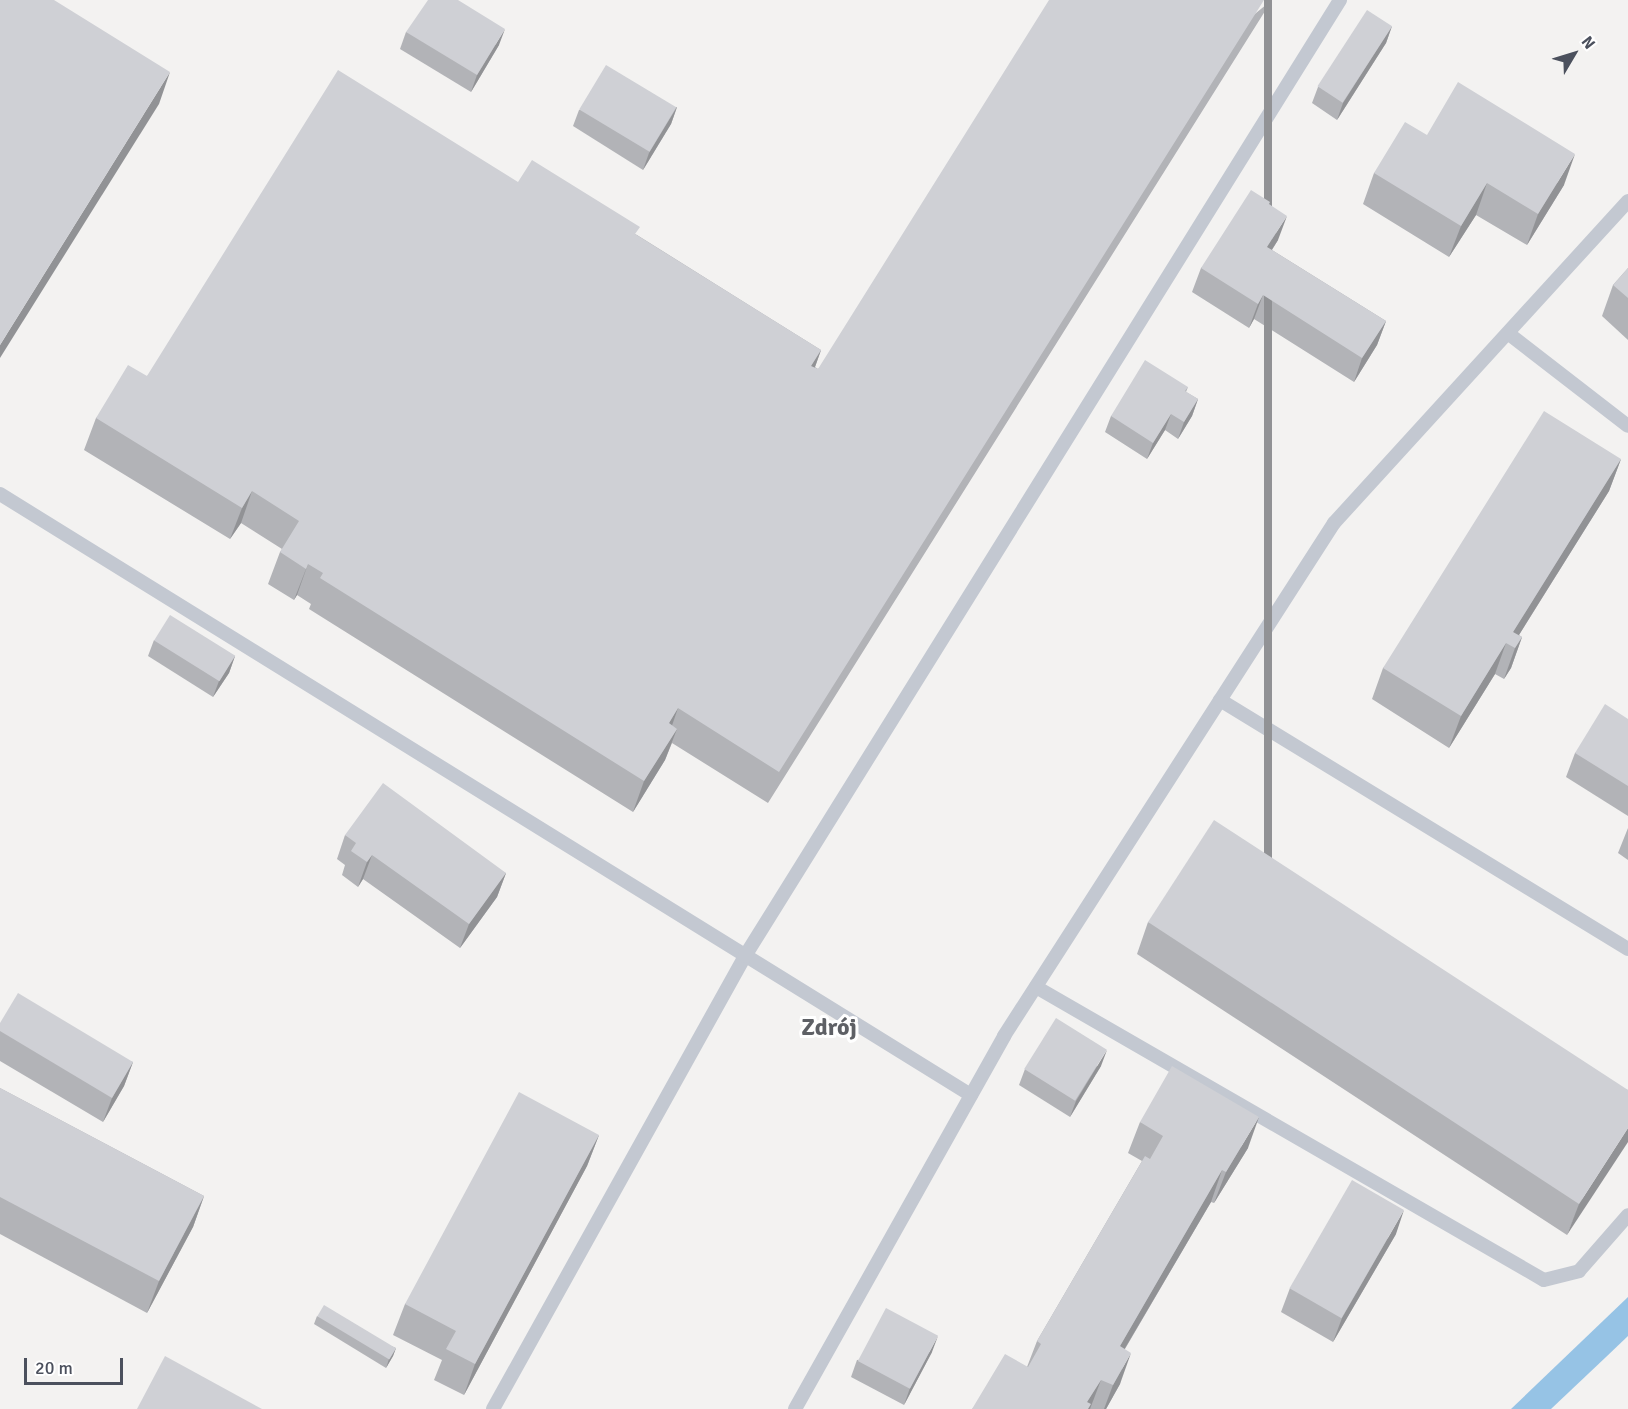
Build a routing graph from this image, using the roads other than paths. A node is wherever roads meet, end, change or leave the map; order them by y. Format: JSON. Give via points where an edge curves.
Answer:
{"nodes":[{"id":1,"x":1340,"y":0,"type":"edge"},
{"id":2,"x":1628,"y":201,"type":"edge"},
{"id":3,"x":1509,"y":334,"type":"junction"},
{"id":4,"x":1628,"y":426,"type":"edge"},
{"id":5,"x":0,"y":494,"type":"edge"},
{"id":6,"x":1220,"y":700,"type":"junction"},
{"id":7,"x":1628,"y":949,"type":"edge"},
{"id":8,"x":746,"y":956,"type":"junction"},
{"id":9,"x":1036,"y":987,"type":"junction"},
{"id":10,"x":971,"y":1095,"type":"junction"},
{"id":11,"x":1628,"y":1215,"type":"edge"},
{"id":12,"x":494,"y":1409,"type":"edge"},
{"id":13,"x":795,"y":1409,"type":"edge"}],
"edges":[{"from":1,"to":8,"type":"lane"},
{"from":2,"to":3,"type":"lane"},
{"from":3,"to":4,"type":"lane"},
{"from":3,"to":6,"type":"lane","via":[[1334,523]]},
{"from":5,"to":8,"type":"lane"},
{"from":6,"to":7,"type":"lane"},
{"from":6,"to":9,"type":"lane"},
{"from":8,"to":10,"type":"lane"},
{"from":8,"to":12,"type":"lane"},
{"from":9,"to":10,"type":"lane"},
{"from":9,"to":11,"type":"lane","via":[[1544,1280],[1580,1270]]},
{"from":10,"to":13,"type":"lane"}]}
